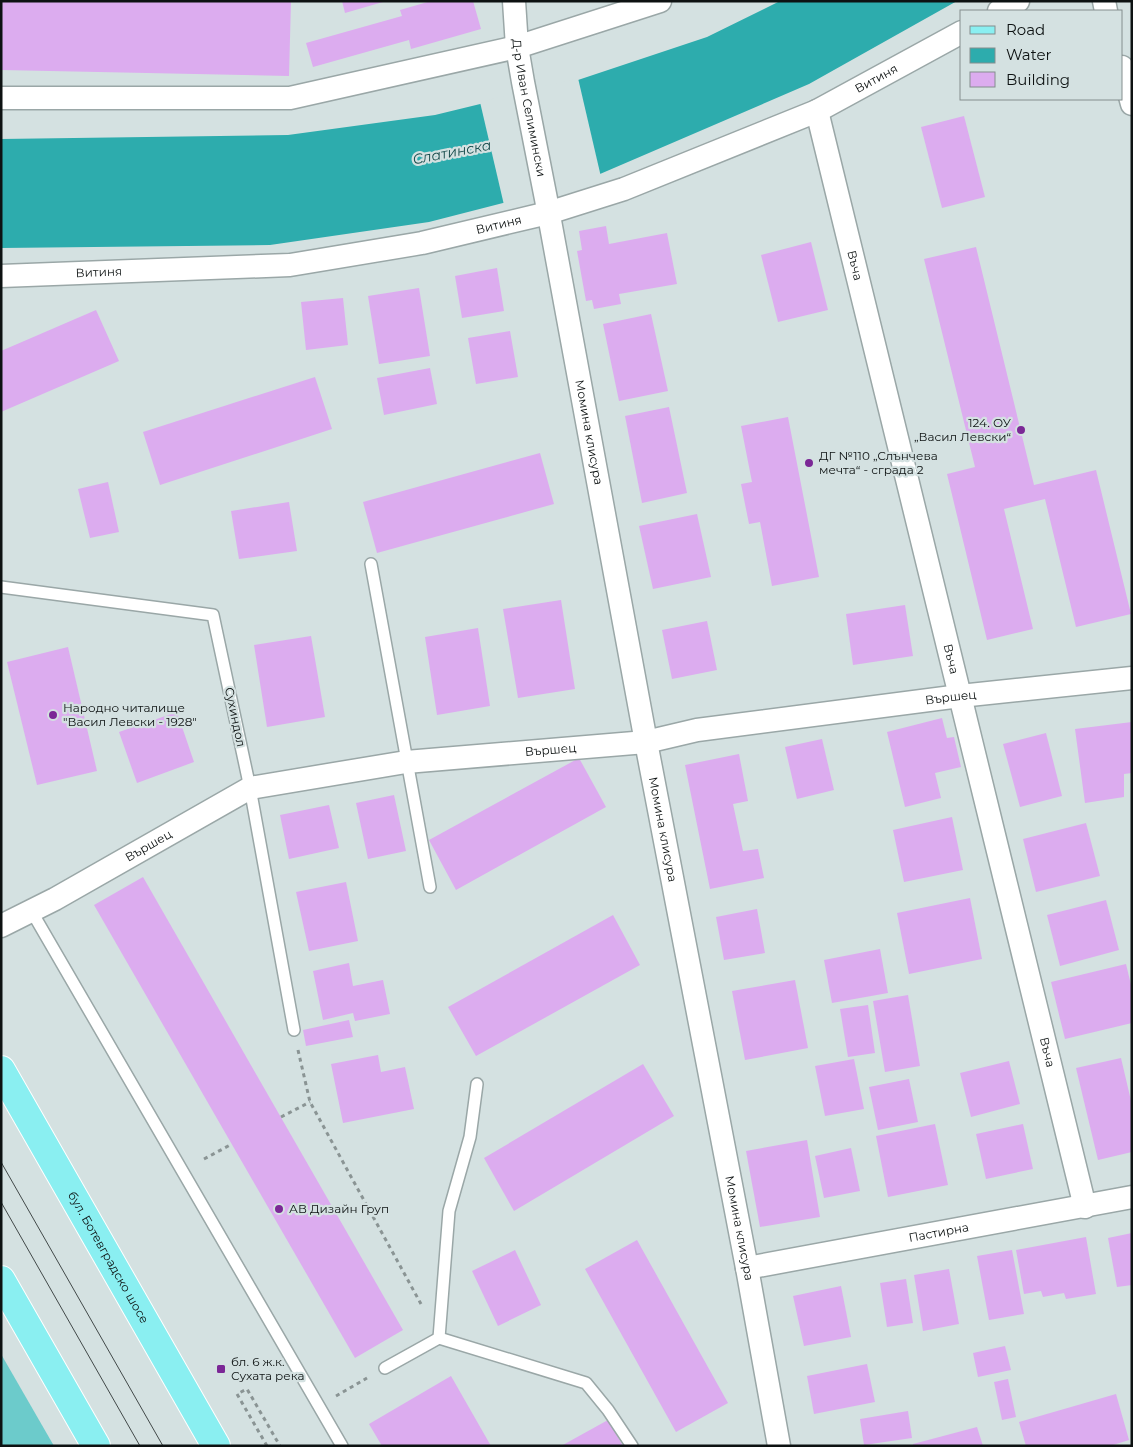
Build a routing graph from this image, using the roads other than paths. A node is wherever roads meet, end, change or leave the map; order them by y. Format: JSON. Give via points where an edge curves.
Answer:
{"nodes":[{"id":1,"x":514,"y":1,"type":"edge"},
{"id":2,"x":660,"y":1,"type":"edge"},
{"id":3,"x":1018,"y":1,"type":"edge"},
{"id":4,"x":1001,"y":10,"type":"edge"},
{"id":5,"x":960,"y":33,"type":"edge"},
{"id":6,"x":517,"y":47,"type":"junction"},
{"id":7,"x":1123,"y":71,"type":"edge"},
{"id":8,"x":1,"y":98,"type":"edge"},
{"id":9,"x":1132,"y":104,"type":"edge"},
{"id":10,"x":817,"y":110,"type":"junction"},
{"id":11,"x":547,"y":206,"type":"junction"},
{"id":12,"x":1,"y":276,"type":"edge"},
{"id":13,"x":371,"y":564,"type":"dead end"},
{"id":14,"x":1,"y":587,"type":"edge"},
{"id":15,"x":1132,"y":678,"type":"edge"},
{"id":16,"x":960,"y":696,"type":"junction"},
{"id":17,"x":646,"y":742,"type":"junction"},
{"id":18,"x":406,"y":762,"type":"junction"},
{"id":19,"x":250,"y":788,"type":"junction"},
{"id":20,"x":430,"y":887,"type":"dead end"},
{"id":21,"x":32,"y":912,"type":"junction"},
{"id":22,"x":1,"y":926,"type":"edge"},
{"id":23,"x":294,"y":1030,"type":"road end"},
{"id":24,"x":1,"y":1070,"type":"edge"},
{"id":25,"x":477,"y":1084,"type":"dead end"},
{"id":26,"x":1132,"y":1197,"type":"edge"},
{"id":27,"x":1085,"y":1207,"type":"junction"},
{"id":28,"x":747,"y":1268,"type":"junction"},
{"id":29,"x":1,"y":1280,"type":"edge"},
{"id":30,"x":439,"y":1338,"type":"junction"},
{"id":31,"x":385,"y":1368,"type":"road end"},
{"id":32,"x":96,"y":1446,"type":"edge"},
{"id":33,"x":216,"y":1446,"type":"edge"},
{"id":34,"x":342,"y":1446,"type":"edge"},
{"id":35,"x":632,"y":1446,"type":"edge"},
{"id":36,"x":779,"y":1446,"type":"edge"}],
"edges":[{"from":1,"to":6,"type":"street","name":"Д-р Иван Селимински"},
{"from":2,"to":6,"type":"street"},
{"from":3,"to":4,"type":"street"},
{"from":5,"to":10,"type":"street","name":"Витиня"},
{"from":6,"to":8,"type":"street","via":[[290,98]]},
{"from":6,"to":11,"type":"street","name":"Д-р Иван Селимински"},
{"from":7,"to":9,"type":"street"},
{"from":10,"to":11,"type":"street","name":"Витиня","via":[[624,189]]},
{"from":10,"to":16,"type":"street","name":"Въча"},
{"from":11,"to":12,"type":"street","name":"Витиня","via":[[422,243],[290,265]]},
{"from":11,"to":17,"type":"street","name":"Момина клисура"},
{"from":13,"to":18,"type":"lane"},
{"from":14,"to":19,"type":"lane","name":"Сухиндол","via":[[213,615]]},
{"from":15,"to":16,"type":"street","name":"Вършец"},
{"from":16,"to":17,"type":"street","name":"Вършец","via":[[697,730]]},
{"from":16,"to":27,"type":"street","name":"Въча"},
{"from":17,"to":18,"type":"street","name":"Вършец"},
{"from":17,"to":28,"type":"street","name":"Момина клисура"},
{"from":18,"to":19,"type":"street","name":"Вършец"},
{"from":18,"to":20,"type":"lane"},
{"from":19,"to":21,"type":"street","name":"Вършец"},
{"from":19,"to":23,"type":"lane","name":"Сухиндол"},
{"from":21,"to":22,"type":"street","name":"Вършец"},
{"from":21,"to":34,"type":"lane"},
{"from":24,"to":33,"type":"main road","name":"бул. Ботевградско шосе"},
{"from":25,"to":30,"type":"lane","via":[[470,1137],[449,1211]]},
{"from":26,"to":27,"type":"street","name":"Пастирна"},
{"from":27,"to":28,"type":"street","name":"Пастирна"},
{"from":28,"to":36,"type":"street","name":"Момина клисура"},
{"from":29,"to":32,"type":"main road"},
{"from":30,"to":31,"type":"lane"},
{"from":30,"to":35,"type":"lane","via":[[586,1383]]}]}
